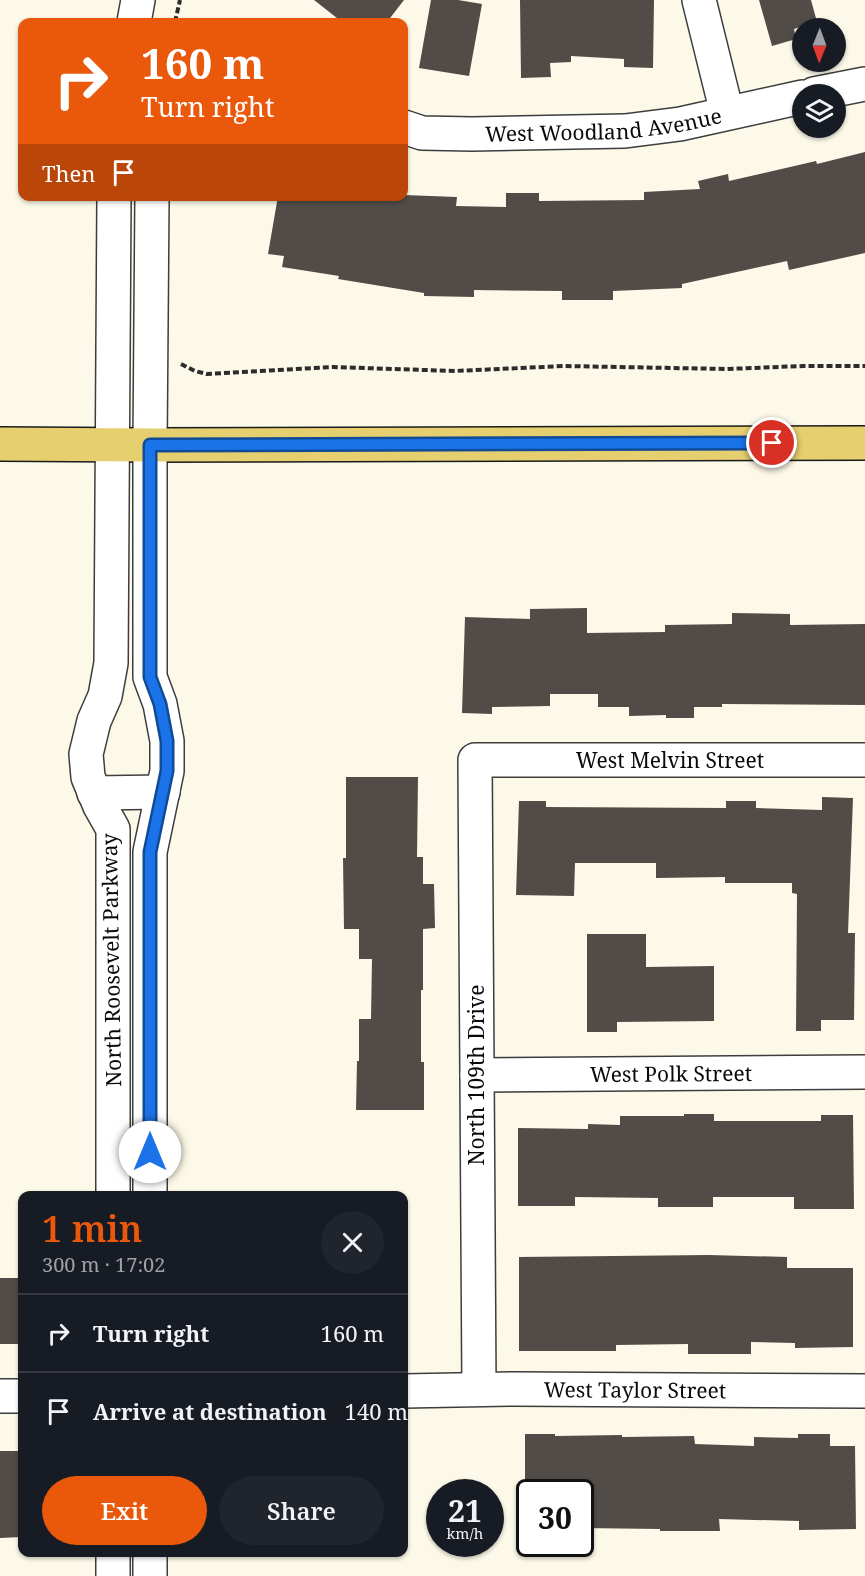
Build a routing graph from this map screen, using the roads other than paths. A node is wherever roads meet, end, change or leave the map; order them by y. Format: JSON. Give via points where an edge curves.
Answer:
{"nodes":[{"id":1,"x":138,"y":0,"type":"edge"},
{"id":2,"x":699,"y":0,"type":"edge"},
{"id":3,"x":135,"y":18,"type":"edge"},
{"id":4,"x":865,"y":84,"type":"edge"},
{"id":5,"x":846,"y":88,"type":"edge"},
{"id":6,"x":792,"y":99,"type":"edge"},
{"id":7,"x":727,"y":113,"type":"junction"},
{"id":8,"x":408,"y":128,"type":"edge"},
{"id":9,"x":114,"y":201,"type":"edge"},
{"id":10,"x":152,"y":201,"type":"edge"},
{"id":11,"x":865,"y":443,"type":"edge"},
{"id":12,"x":0,"y":444,"type":"edge"},
{"id":13,"x":111,"y":445,"type":"junction"},
{"id":14,"x":150,"y":445,"type":"junction"},
{"id":15,"x":475,"y":760,"type":"joint"},
{"id":16,"x":865,"y":760,"type":"edge"},
{"id":17,"x":163,"y":792,"type":"junction"},
{"id":18,"x":94,"y":794,"type":"junction"},
{"id":19,"x":150,"y":954,"type":"junction"},
{"id":20,"x":113,"y":955,"type":"junction"},
{"id":21,"x":865,"y":1072,"type":"edge"},
{"id":22,"x":477,"y":1075,"type":"junction"},
{"id":23,"x":113,"y":1191,"type":"edge"},
{"id":24,"x":150,"y":1191,"type":"edge"},
{"id":25,"x":478,"y":1389,"type":"junction"},
{"id":26,"x":408,"y":1391,"type":"edge"},
{"id":27,"x":865,"y":1391,"type":"edge"},
{"id":28,"x":0,"y":1396,"type":"edge"},
{"id":29,"x":18,"y":1396,"type":"edge"},
{"id":30,"x":113,"y":1557,"type":"edge"},
{"id":31,"x":150,"y":1557,"type":"edge"},
{"id":32,"x":113,"y":1576,"type":"edge"},
{"id":33,"x":150,"y":1576,"type":"edge"}],
"edges":[{"from":1,"to":3,"type":"street"},
{"from":2,"to":7,"type":"street"},
{"from":4,"to":5,"type":"street"},
{"from":6,"to":7,"type":"street","name":"West Woodland Avenue"},
{"from":7,"to":8,"type":"street","name":"West Woodland Avenue","via":[[625,131],[462,134],[422,133]]},
{"from":9,"to":13,"type":"street","name":"North Roosevelt Parkway"},
{"from":10,"to":14,"type":"street","name":"North Roosevelt Parkway"},
{"from":11,"to":14,"type":"main road"},
{"from":12,"to":13,"type":"main road"},
{"from":13,"to":14,"type":"main road"},
{"from":13,"to":18,"type":"street","name":"North Roosevelt Parkway","via":[[111,663],[86,754]]},
{"from":14,"to":17,"type":"street","name":"North Roosevelt Parkway","via":[[150,677],[167,741]]},
{"from":15,"to":16,"type":"street","name":"West Melvin Street"},
{"from":15,"to":22,"type":"street","name":"North 109th Drive"},
{"from":17,"to":18,"type":"street"},
{"from":17,"to":19,"type":"street","name":"North Roosevelt Parkway","via":[[150,852]]},
{"from":18,"to":20,"type":"street","name":"North Roosevelt Parkway","via":[[113,829]]},
{"from":19,"to":20,"type":"street"},
{"from":19,"to":24,"type":"street","name":"North Roosevelt Parkway"},
{"from":20,"to":23,"type":"street","name":"North Roosevelt Parkway"},
{"from":21,"to":22,"type":"street","name":"West Polk Street"},
{"from":22,"to":25,"type":"street","name":"North 109th Drive"},
{"from":25,"to":26,"type":"street","name":"West Taylor Street"},
{"from":25,"to":27,"type":"street","name":"West Taylor Street"},
{"from":28,"to":29,"type":"street"},
{"from":30,"to":32,"type":"street"},
{"from":31,"to":33,"type":"street"}]}
